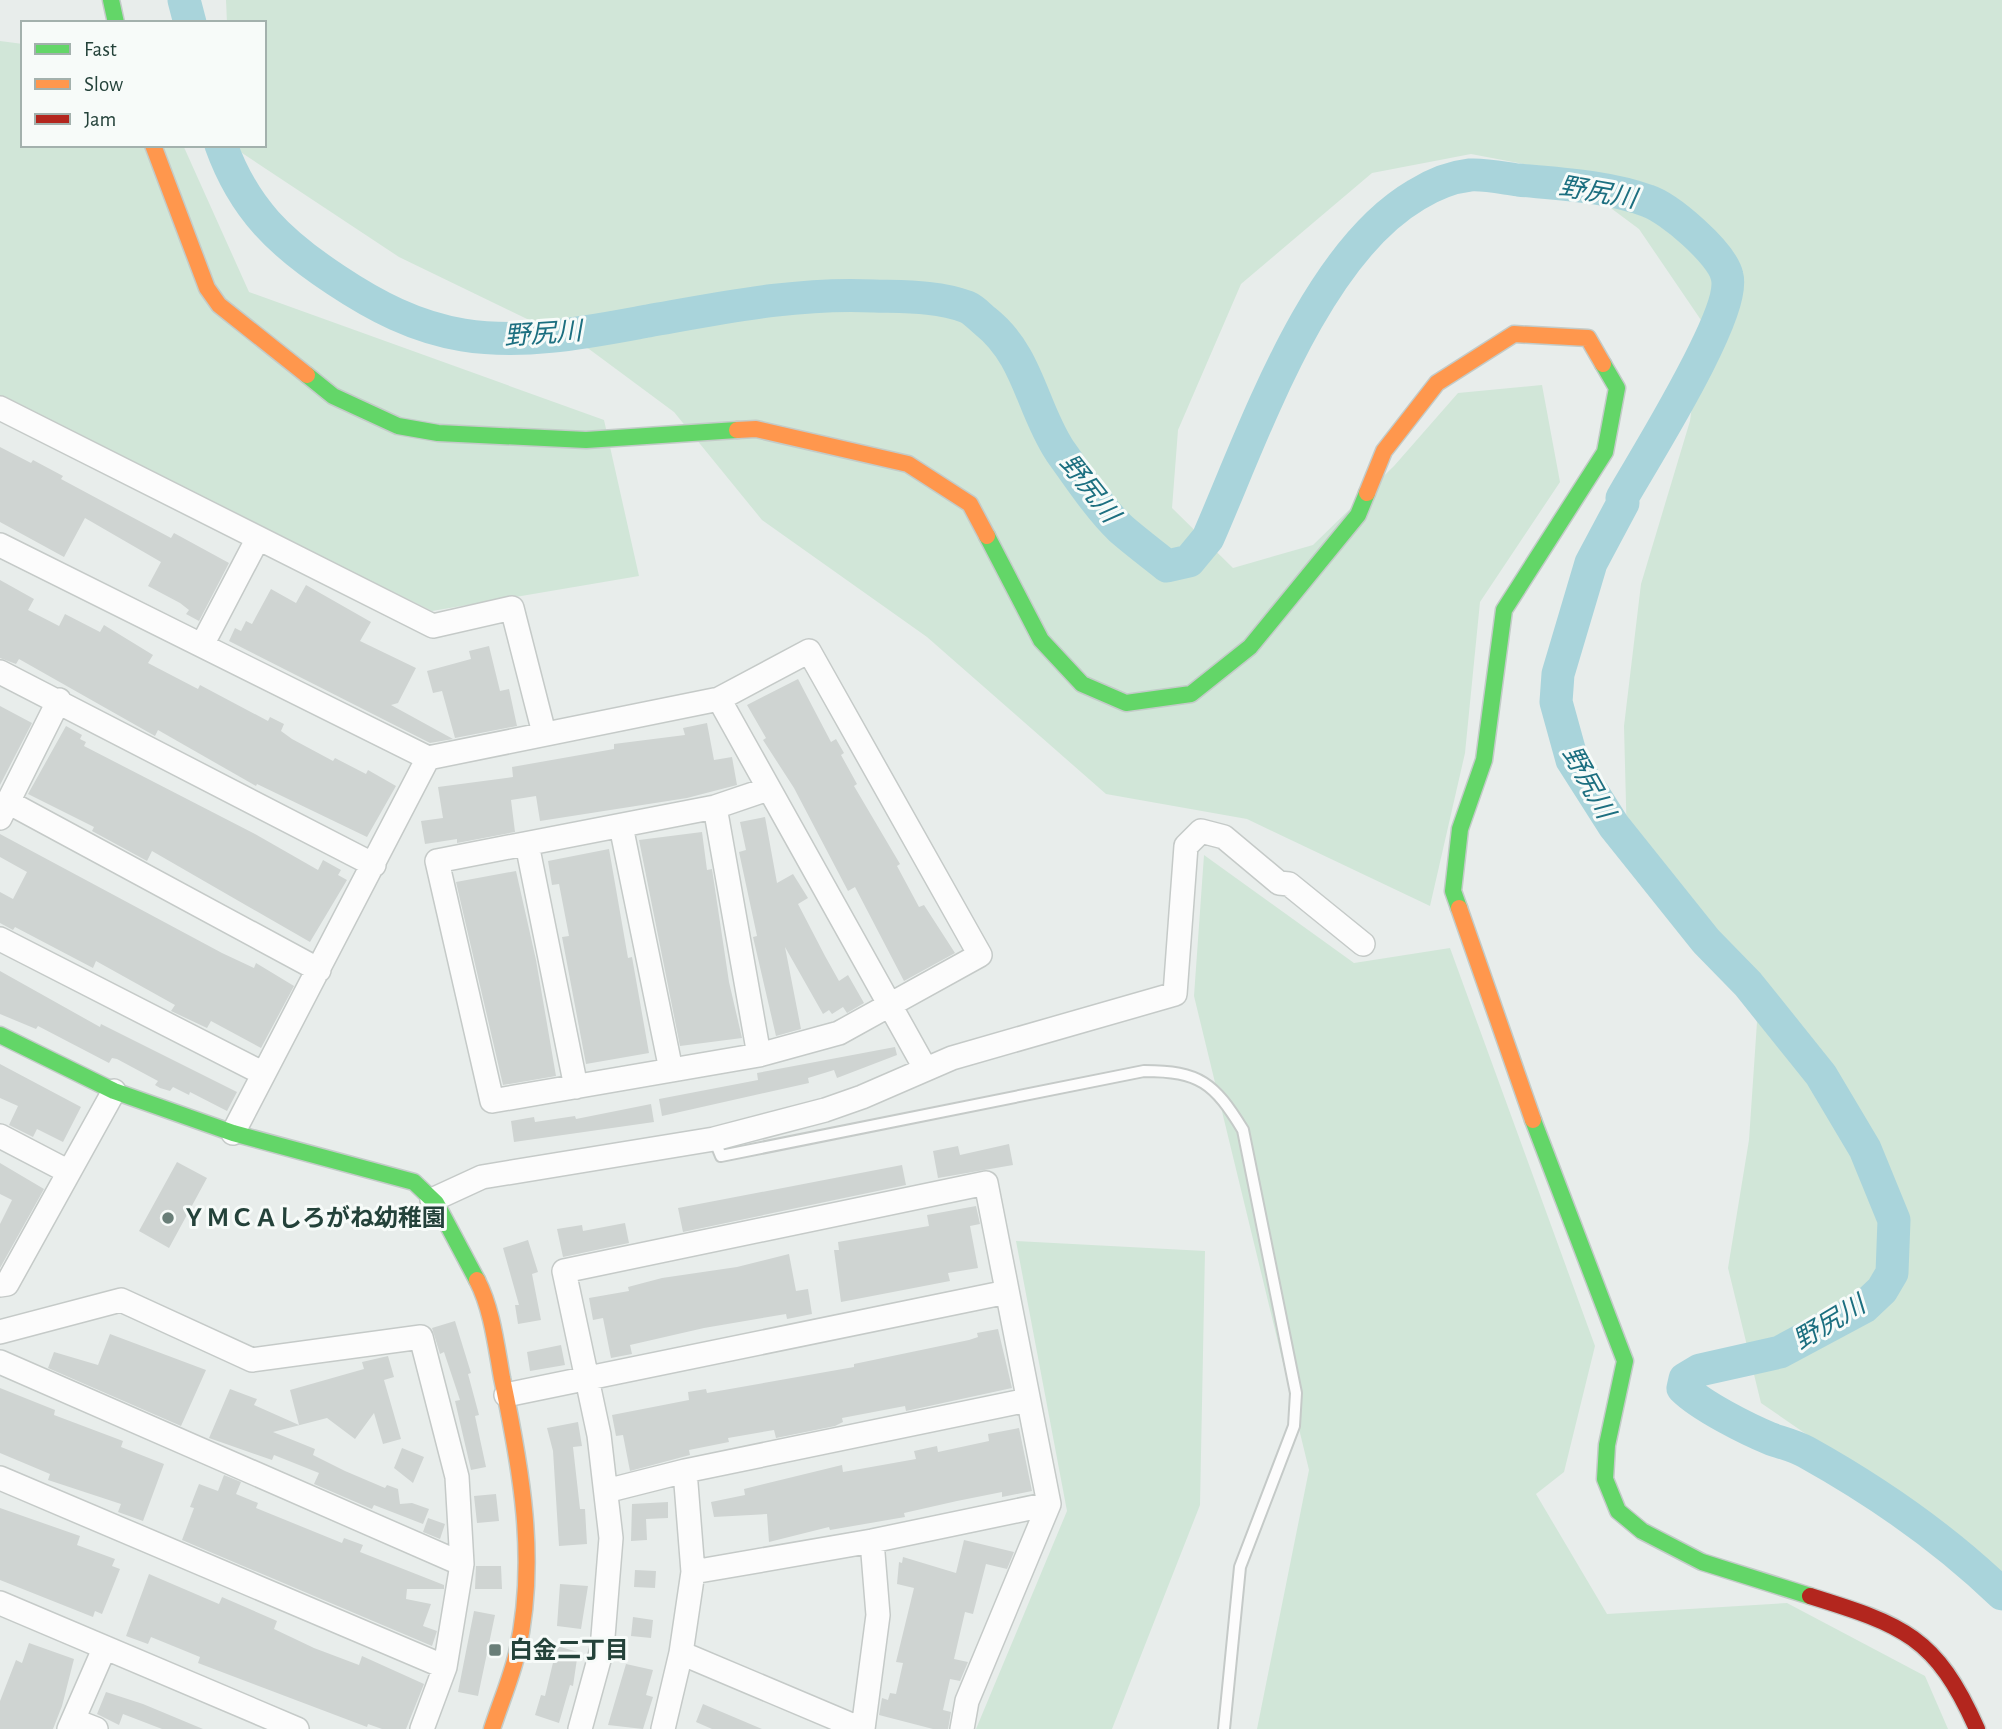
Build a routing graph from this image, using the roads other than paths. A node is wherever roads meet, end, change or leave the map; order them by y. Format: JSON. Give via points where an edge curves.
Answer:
{"nodes":[{"id":1,"x":111,"y":0,"type":"edge"},
{"id":2,"x":116,"y":21,"type":"edge"},
{"id":3,"x":154,"y":147,"type":"edge"},
{"id":4,"x":0,"y":408,"type":"edge"},
{"id":5,"x":258,"y":538,"type":"junction"},
{"id":6,"x":0,"y":545,"type":"edge"},
{"id":7,"x":202,"y":645,"type":"junction"},
{"id":8,"x":0,"y":672,"type":"edge"},
{"id":9,"x":719,"y":699,"type":"junction"},
{"id":10,"x":59,"y":700,"type":"junction"},
{"id":11,"x":544,"y":733,"type":"junction"},
{"id":12,"x":428,"y":758,"type":"junction"},
{"id":13,"x":768,"y":789,"type":"junction"},
{"id":14,"x":715,"y":807,"type":"junction"},
{"id":15,"x":4,"y":810,"type":"edge"},
{"id":16,"x":621,"y":825,"type":"junction"},
{"id":17,"x":527,"y":844,"type":"junction"},
{"id":18,"x":374,"y":865,"type":"junction"},
{"id":19,"x":0,"y":939,"type":"edge"},
{"id":20,"x":1363,"y":944,"type":"dead end"},
{"id":21,"x":319,"y":970,"type":"junction"},
{"id":22,"x":890,"y":1008,"type":"junction"},
{"id":23,"x":0,"y":1035,"type":"edge"},
{"id":24,"x":759,"y":1055,"type":"junction"},
{"id":25,"x":925,"y":1068,"type":"junction"},
{"id":26,"x":671,"y":1070,"type":"junction"},
{"id":27,"x":262,"y":1073,"type":"junction"},
{"id":28,"x":576,"y":1087,"type":"junction"},
{"id":29,"x":114,"y":1091,"type":"junction"},
{"id":30,"x":233,"y":1133,"type":"junction"},
{"id":31,"x":0,"y":1136,"type":"edge"},
{"id":32,"x":714,"y":1139,"type":"junction"},
{"id":33,"x":69,"y":1172,"type":"junction"},
{"id":34,"x":432,"y":1200,"type":"junction"},
{"id":35,"x":0,"y":1285,"type":"edge"},
{"id":36,"x":1007,"y":1292,"type":"junction"},
{"id":37,"x":0,"y":1332,"type":"edge"},
{"id":38,"x":0,"y":1362,"type":"edge"},
{"id":39,"x":587,"y":1379,"type":"junction"},
{"id":40,"x":506,"y":1395,"type":"junction"},
{"id":41,"x":1028,"y":1400,"type":"junction"},
{"id":42,"x":685,"y":1471,"type":"junction"},
{"id":43,"x":0,"y":1478,"type":"edge"},
{"id":44,"x":606,"y":1491,"type":"junction"},
{"id":45,"x":1049,"y":1504,"type":"junction"},
{"id":46,"x":872,"y":1541,"type":"junction"},
{"id":47,"x":462,"y":1564,"type":"junction"},
{"id":48,"x":693,"y":1572,"type":"junction"},
{"id":49,"x":0,"y":1603,"type":"edge"},
{"id":50,"x":104,"y":1649,"type":"junction"},
{"id":51,"x":681,"y":1653,"type":"junction"},
{"id":52,"x":445,"y":1667,"type":"junction"},
{"id":53,"x":71,"y":1724,"type":"edge"},
{"id":54,"x":582,"y":1728,"type":"edge"},
{"id":55,"x":96,"y":1729,"type":"edge"},
{"id":56,"x":297,"y":1729,"type":"edge"},
{"id":57,"x":422,"y":1729,"type":"edge"},
{"id":58,"x":492,"y":1729,"type":"edge"},
{"id":59,"x":663,"y":1729,"type":"edge"},
{"id":60,"x":862,"y":1729,"type":"edge"},
{"id":61,"x":962,"y":1729,"type":"edge"},
{"id":62,"x":1224,"y":1729,"type":"edge"},
{"id":63,"x":1977,"y":1729,"type":"edge"}],
"edges":[{"from":1,"to":2,"type":"street"},
{"from":3,"to":63,"type":"street","via":[[207,288],[219,305],[333,396],[398,426],[438,433],[586,440],[756,429],[908,464],[970,504],[1041,640],[1082,684],[1126,703],[1191,694],[1251,647],[1358,515],[1384,451],[1437,383],[1514,334],[1588,338],[1617,388],[1605,452],[1504,610],[1484,760],[1460,829],[1453,891],[1517,1077],[1625,1361],[1606,1445],[1605,1479],[1618,1511],[1654,1537],[1702,1562],[1882,1618],[1915,1637],[1958,1686]]},
{"from":4,"to":5,"type":"street"},
{"from":5,"to":7,"type":"street"},
{"from":5,"to":11,"type":"street","via":[[433,626],[512,608]]},
{"from":6,"to":7,"type":"street"},
{"from":7,"to":12,"type":"street"},
{"from":8,"to":10,"type":"street"},
{"from":9,"to":11,"type":"street"},
{"from":9,"to":13,"type":"street"},
{"from":9,"to":22,"type":"street","via":[[809,650],[980,955]]},
{"from":10,"to":15,"type":"street"},
{"from":10,"to":18,"type":"street"},
{"from":11,"to":12,"type":"street"},
{"from":12,"to":18,"type":"street"},
{"from":13,"to":14,"type":"street"},
{"from":13,"to":22,"type":"street"},
{"from":14,"to":16,"type":"street"},
{"from":14,"to":24,"type":"street"},
{"from":15,"to":21,"type":"street"},
{"from":16,"to":17,"type":"street"},
{"from":16,"to":26,"type":"street"},
{"from":17,"to":28,"type":"street"},
{"from":17,"to":28,"type":"street","via":[[437,861],[492,1101]]},
{"from":18,"to":21,"type":"street"},
{"from":19,"to":27,"type":"street"},
{"from":20,"to":25,"type":"street","via":[[1224,837],[1201,831],[1186,846],[1175,994]]},
{"from":21,"to":27,"type":"street"},
{"from":22,"to":24,"type":"street","via":[[839,1033]]},
{"from":22,"to":25,"type":"street"},
{"from":23,"to":29,"type":"street"},
{"from":24,"to":26,"type":"street"},
{"from":25,"to":32,"type":"street","via":[[850,1101]]},
{"from":26,"to":28,"type":"street"},
{"from":27,"to":30,"type":"street"},
{"from":29,"to":30,"type":"street"},
{"from":29,"to":33,"type":"street"},
{"from":30,"to":34,"type":"street","via":[[414,1182]]},
{"from":31,"to":33,"type":"street"},
{"from":32,"to":34,"type":"street","via":[[482,1177]]},
{"from":32,"to":62,"type":"lane","via":[[721,1156],[1144,1071],[1177,1071],[1205,1081],[1223,1098],[1243,1130],[1296,1393],[1294,1426],[1240,1567]]},
{"from":33,"to":35,"type":"street","via":[[7,1284]]},
{"from":34,"to":40,"type":"street","via":[[485,1295]]},
{"from":36,"to":39,"type":"street"},
{"from":36,"to":39,"type":"street","via":[[986,1183],[918,1197],[564,1271]]},
{"from":36,"to":41,"type":"street"},
{"from":37,"to":47,"type":"street","via":[[121,1300],[252,1360],[421,1337],[457,1477]]},
{"from":38,"to":47,"type":"street"},
{"from":39,"to":40,"type":"street"},
{"from":39,"to":44,"type":"street"},
{"from":40,"to":58,"type":"street","via":[[527,1525],[526,1601],[517,1654]]},
{"from":41,"to":42,"type":"street"},
{"from":41,"to":45,"type":"street"},
{"from":42,"to":44,"type":"street"},
{"from":42,"to":48,"type":"street"},
{"from":43,"to":52,"type":"street"},
{"from":44,"to":54,"type":"street","via":[[611,1538],[601,1649]]},
{"from":45,"to":46,"type":"street"},
{"from":45,"to":61,"type":"street","via":[[967,1701]]},
{"from":46,"to":48,"type":"street"},
{"from":46,"to":60,"type":"street","via":[[878,1615]]},
{"from":47,"to":52,"type":"street"},
{"from":48,"to":51,"type":"street"},
{"from":49,"to":50,"type":"street"},
{"from":50,"to":53,"type":"street"},
{"from":50,"to":56,"type":"street"},
{"from":51,"to":59,"type":"street"},
{"from":51,"to":60,"type":"street"},
{"from":52,"to":57,"type":"street"},
{"from":53,"to":55,"type":"street"}]}
